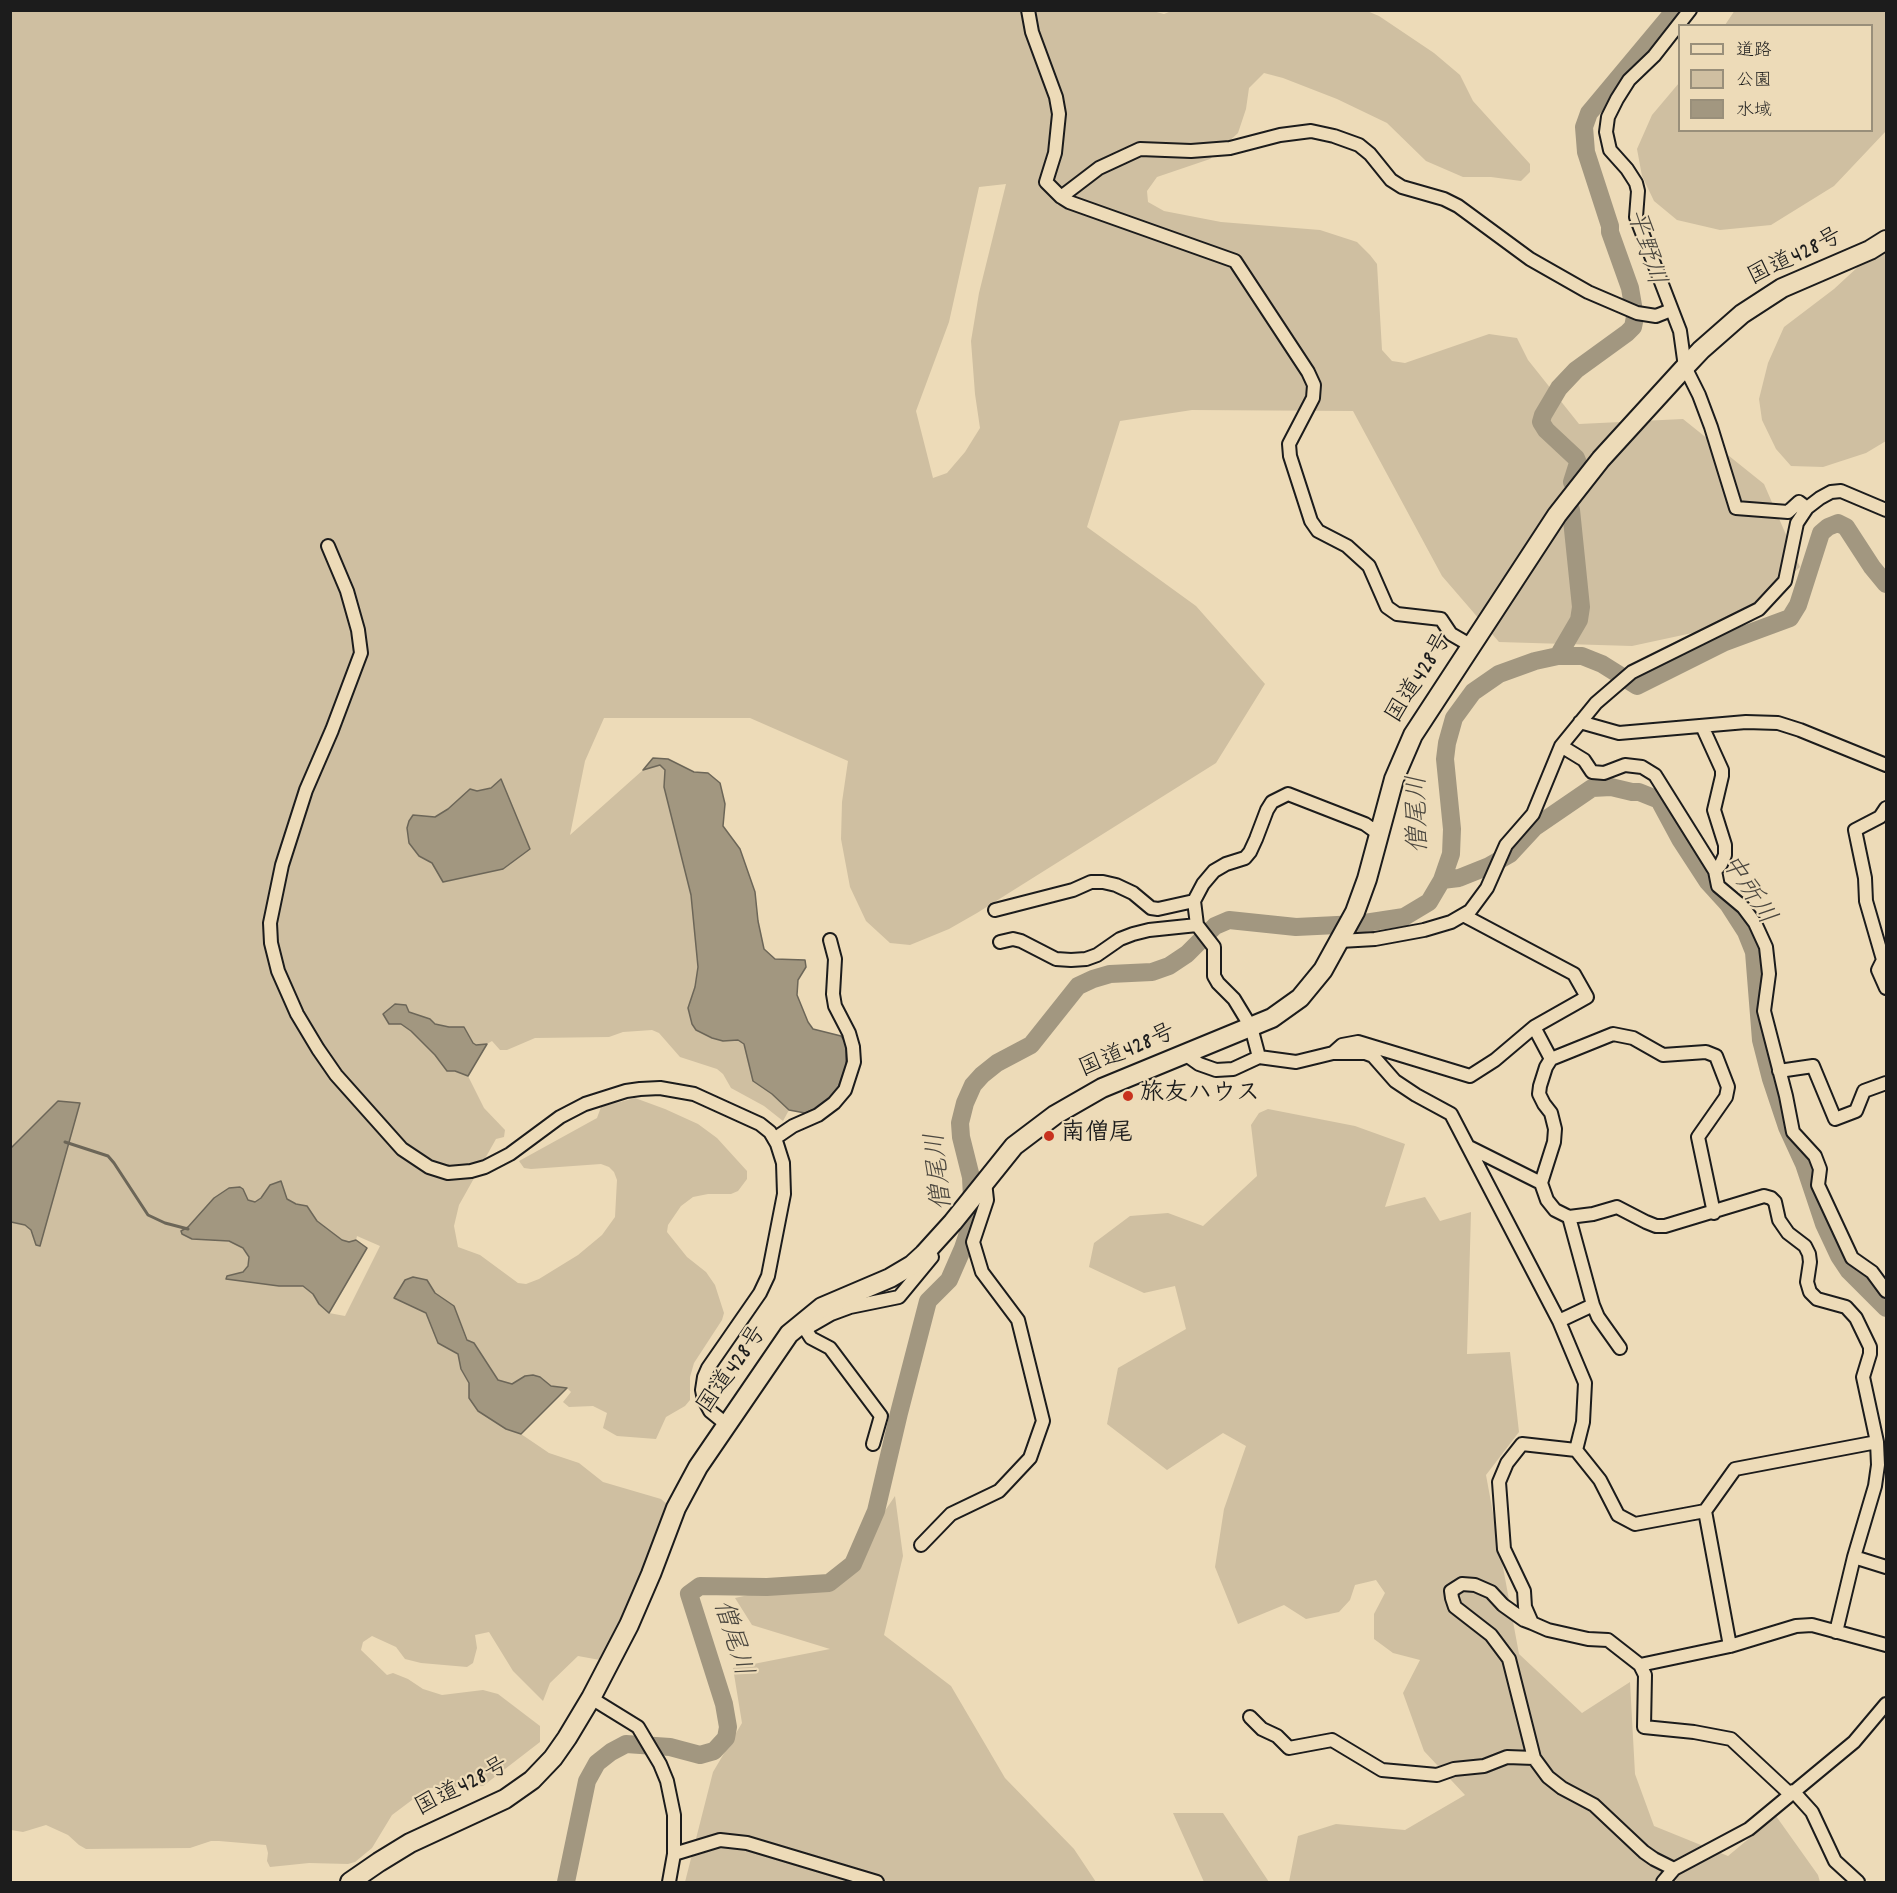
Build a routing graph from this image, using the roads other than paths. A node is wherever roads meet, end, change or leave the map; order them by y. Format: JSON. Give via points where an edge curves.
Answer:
{"nodes":[{"id":1,"x":1028,"y":10,"type":"edge"},
{"id":2,"x":1690,"y":10,"type":"edge"},
{"id":3,"x":1679,"y":24,"type":"edge"},
{"id":4,"x":1678,"y":25,"type":"edge"},
{"id":5,"x":1061,"y":197,"type":"junction"},
{"id":6,"x":1887,"y":240,"type":"edge"},
{"id":7,"x":1671,"y":310,"type":"junction"},
{"id":8,"x":1685,"y":367,"type":"junction"},
{"id":9,"x":1807,"y":508,"type":"junction"},
{"id":10,"x":1887,"y":510,"type":"edge"},
{"id":11,"x":328,"y":546,"type":"dead end"},
{"id":12,"x":1470,"y":645,"type":"junction"},
{"id":13,"x":1580,"y":722,"type":"junction"},
{"id":14,"x":1702,"y":726,"type":"junction"},
{"id":15,"x":1561,"y":746,"type":"junction"},
{"id":16,"x":1887,"y":765,"type":"edge"},
{"id":17,"x":1887,"y":808,"type":"edge"},
{"id":18,"x":1379,"y":834,"type":"junction"},
{"id":19,"x":1715,"y":871,"type":"junction"},
{"id":20,"x":1194,"y":901,"type":"junction"},
{"id":21,"x":995,"y":910,"type":"dead end"},
{"id":22,"x":1463,"y":915,"type":"junction"},
{"id":23,"x":1197,"y":925,"type":"junction"},
{"id":24,"x":1348,"y":927,"type":"junction"},
{"id":25,"x":830,"y":940,"type":"dead end"},
{"id":26,"x":1000,"y":942,"type":"dead end"},
{"id":27,"x":1885,"y":965,"type":"edge"},
{"id":28,"x":1887,"y":988,"type":"edge"},
{"id":29,"x":1251,"y":1027,"type":"junction"},
{"id":30,"x":1534,"y":1028,"type":"junction"},
{"id":31,"x":1333,"y":1053,"type":"junction"},
{"id":32,"x":1185,"y":1054,"type":"junction"},
{"id":33,"x":1259,"y":1057,"type":"junction"},
{"id":34,"x":1551,"y":1059,"type":"junction"},
{"id":35,"x":1779,"y":1071,"type":"junction"},
{"id":36,"x":1887,"y":1083,"type":"edge"},
{"id":37,"x":774,"y":1138,"type":"junction"},
{"id":38,"x":1469,"y":1148,"type":"junction"},
{"id":39,"x":1541,"y":1183,"type":"junction"},
{"id":40,"x":983,"y":1185,"type":"junction"},
{"id":41,"x":1714,"y":1213,"type":"junction"},
{"id":42,"x":1569,"y":1217,"type":"junction"},
{"id":43,"x":1887,"y":1291,"type":"edge"},
{"id":44,"x":1593,"y":1305,"type":"junction"},
{"id":45,"x":1559,"y":1321,"type":"junction"},
{"id":46,"x":803,"y":1326,"type":"junction"},
{"id":47,"x":1620,"y":1348,"type":"dead end"},
{"id":48,"x":726,"y":1424,"type":"junction"},
{"id":49,"x":1877,"y":1442,"type":"junction"},
{"id":50,"x":873,"y":1444,"type":"dead end"},
{"id":51,"x":1576,"y":1450,"type":"junction"},
{"id":52,"x":1705,"y":1511,"type":"junction"},
{"id":53,"x":921,"y":1545,"type":"dead end"},
{"id":54,"x":1854,"y":1557,"type":"junction"},
{"id":55,"x":1887,"y":1568,"type":"edge"},
{"id":56,"x":1532,"y":1623,"type":"junction"},
{"id":57,"x":1836,"y":1632,"type":"junction"},
{"id":58,"x":1887,"y":1645,"type":"edge"},
{"id":59,"x":1730,"y":1646,"type":"junction"},
{"id":60,"x":1640,"y":1665,"type":"junction"},
{"id":61,"x":591,"y":1698,"type":"junction"},
{"id":62,"x":1887,"y":1704,"type":"edge"},
{"id":63,"x":1250,"y":1717,"type":"dead end"},
{"id":64,"x":1534,"y":1758,"type":"junction"},
{"id":65,"x":1792,"y":1792,"type":"junction"},
{"id":66,"x":674,"y":1854,"type":"junction"},
{"id":67,"x":1674,"y":1869,"type":"junction"},
{"id":68,"x":350,"y":1882,"type":"edge"},
{"id":69,"x":669,"y":1882,"type":"edge"},
{"id":70,"x":877,"y":1882,"type":"edge"},
{"id":71,"x":1663,"y":1882,"type":"edge"},
{"id":72,"x":1858,"y":1882,"type":"edge"}],
"edges":[{"from":1,"to":5,"type":"street","via":[[1058,106],[1059,127],[1046,182]]},
{"from":2,"to":3,"type":"street"},
{"from":4,"to":7,"type":"street","via":[[1629,80],[1608,117],[1606,132],[1610,150],[1636,183],[1636,217]]},
{"from":5,"to":7,"type":"street","via":[[1099,168],[1140,149],[1230,148],[1311,130],[1359,145],[1402,188],[1458,206],[1530,259],[1588,292],[1637,313],[1656,316]]},
{"from":5,"to":12,"type":"street","via":[[1235,261],[1314,385],[1313,398],[1289,444],[1311,521],[1318,531],[1347,546],[1369,566],[1387,607],[1397,614],[1441,618],[1451,634]]},
{"from":6,"to":8,"type":"highway","name":"国道428号","via":[[1762,301],[1721,331]]},
{"from":7,"to":8,"type":"street","via":[[1680,332]]},
{"from":8,"to":9,"type":"street","via":[[1711,427],[1736,508],[1788,512],[1799,502]]},
{"from":8,"to":12,"type":"highway","name":"国道428号","via":[[1571,496]]},
{"from":9,"to":10,"type":"street","via":[[1830,492],[1840,491]]},
{"from":9,"to":13,"type":"street","via":[[1797,523],[1785,581],[1759,609],[1632,672]]},
{"from":11,"to":37,"type":"street","via":[[347,591],[361,653],[306,790],[282,865],[270,923],[278,970],[297,1014],[336,1075],[402,1149],[429,1167],[448,1173],[485,1167],[585,1104],[640,1089],[694,1094],[760,1124]]},
{"from":12,"to":18,"type":"highway","name":"国道428号","via":[[1413,735],[1394,779]]},
{"from":13,"to":14,"type":"street","via":[[1619,733]]},
{"from":13,"to":15,"type":"street"},
{"from":14,"to":16,"type":"street","via":[[1778,723]]},
{"from":14,"to":19,"type":"street","via":[[1722,770],[1714,810],[1725,855]]},
{"from":15,"to":19,"type":"street","via":[[1584,760],[1592,772],[1604,773],[1625,765],[1642,767],[1655,775]]},
{"from":15,"to":22,"type":"street","via":[[1533,814],[1506,844],[1487,888]]},
{"from":17,"to":27,"type":"street","via":[[1880,817],[1855,830],[1866,901]]},
{"from":18,"to":20,"type":"street","via":[[1365,824],[1299,797],[1281,797],[1267,810],[1245,858],[1214,871]]},
{"from":18,"to":24,"type":"highway","name":"国道428号"},
{"from":19,"to":35,"type":"street","via":[[1718,886],[1743,907],[1766,947],[1769,974],[1764,1011]]},
{"from":20,"to":21,"type":"street","via":[[1151,908],[1116,885],[1091,882],[1073,891]]},
{"from":20,"to":23,"type":"street"},
{"from":22,"to":24,"type":"street","via":[[1424,930],[1375,939]]},
{"from":22,"to":30,"type":"street","via":[[1574,974],[1587,997]]},
{"from":23,"to":26,"type":"street","via":[[1133,934],[1086,959],[1056,959],[1021,940]]},
{"from":23,"to":29,"type":"street","via":[[1214,947],[1214,976]]},
{"from":24,"to":29,"type":"highway","name":"国道428号","via":[[1323,970],[1300,998]]},
{"from":25,"to":37,"type":"street","via":[[835,959],[835,1006],[849,1033],[854,1062],[845,1090],[834,1103]]},
{"from":27,"to":28,"type":"street","via":[[1878,970]]},
{"from":29,"to":32,"type":"highway","name":"国道428号"},
{"from":29,"to":33,"type":"street"},
{"from":30,"to":31,"type":"street","via":[[1470,1076],[1358,1042],[1342,1045]]},
{"from":30,"to":34,"type":"street"},
{"from":31,"to":33,"type":"street","via":[[1296,1062]]},
{"from":31,"to":38,"type":"street","via":[[1373,1056],[1395,1081],[1451,1114]]},
{"from":32,"to":33,"type":"street","via":[[1216,1070],[1233,1069]]},
{"from":32,"to":40,"type":"highway","name":"国道428号","via":[[1102,1088],[1054,1115],[1014,1146]]},
{"from":34,"to":39,"type":"street","via":[[1539,1094],[1551,1113],[1554,1142]]},
{"from":34,"to":41,"type":"street","via":[[1613,1034],[1633,1038],[1663,1055],[1706,1052],[1716,1056],[1728,1088],[1726,1097],[1698,1137]]},
{"from":35,"to":36,"type":"street","via":[[1813,1066],[1835,1119],[1856,1111],[1864,1090]]},
{"from":35,"to":43,"type":"street","via":[[1793,1132],[1815,1156],[1820,1169],[1818,1185],[1852,1257],[1872,1272]]},
{"from":37,"to":48,"type":"street","via":[[783,1163],[784,1194],[768,1276],[704,1377],[704,1400],[710,1412]]},
{"from":38,"to":39,"type":"street"},
{"from":38,"to":45,"type":"street"},
{"from":39,"to":42,"type":"street","via":[[1555,1210]]},
{"from":40,"to":46,"type":"highway","name":"国道428号","via":[[912,1265],[822,1306]]},
{"from":40,"to":53,"type":"street","via":[[987,1200],[973,1242],[982,1272],[1018,1320],[1043,1421],[1030,1458],[999,1491],[951,1514]]},
{"from":41,"to":42,"type":"street","via":[[1665,1226],[1656,1226],[1617,1207]]},
{"from":41,"to":49,"type":"street","via":[[1764,1196],[1775,1202],[1779,1220],[1809,1254],[1810,1292],[1817,1299],[1846,1306],[1870,1347],[1863,1377]]},
{"from":42,"to":44,"type":"street"},
{"from":44,"to":45,"type":"street"},
{"from":44,"to":47,"type":"street"},
{"from":45,"to":51,"type":"street","via":[[1585,1383],[1583,1422]]},
{"from":46,"to":48,"type":"highway","name":"国道428号","via":[[789,1334]]},
{"from":46,"to":50,"type":"street","via":[[810,1338],[830,1347],[881,1416]]},
{"from":48,"to":61,"type":"highway","name":"国道428号","via":[[676,1508],[629,1625]]},
{"from":49,"to":52,"type":"street","via":[[1735,1470]]},
{"from":49,"to":54,"type":"street","via":[[1875,1486]]},
{"from":51,"to":52,"type":"street","via":[[1600,1480],[1618,1515],[1635,1524]]},
{"from":51,"to":56,"type":"street","via":[[1522,1444],[1499,1482],[1504,1549],[1524,1591],[1525,1608]]},
{"from":52,"to":59,"type":"street"},
{"from":54,"to":55,"type":"street"},
{"from":54,"to":57,"type":"street"},
{"from":56,"to":60,"type":"street","via":[[1578,1637],[1608,1640]]},
{"from":56,"to":64,"type":"street","via":[[1503,1605],[1491,1592],[1475,1585],[1462,1584],[1451,1591],[1455,1607],[1491,1635],[1509,1659]]},
{"from":57,"to":58,"type":"street"},
{"from":57,"to":59,"type":"street","via":[[1812,1625],[1796,1626]]},
{"from":59,"to":60,"type":"street"},
{"from":60,"to":65,"type":"street","via":[[1645,1675],[1644,1727],[1731,1739]]},
{"from":61,"to":66,"type":"street","via":[[638,1727],[660,1764],[674,1815]]},
{"from":61,"to":68,"type":"highway","name":"国道428号","via":[[553,1758],[532,1780],[505,1799],[410,1843]]},
{"from":62,"to":65,"type":"street","via":[[1854,1742]]},
{"from":63,"to":64,"type":"street","via":[[1289,1748],[1332,1740],[1382,1770],[1437,1775],[1507,1757]]},
{"from":64,"to":67,"type":"street","via":[[1548,1777],[1594,1805],[1644,1852]]},
{"from":65,"to":67,"type":"street","via":[[1749,1828]]},
{"from":65,"to":72,"type":"street","via":[[1812,1812],[1835,1861]]},
{"from":66,"to":69,"type":"street"},
{"from":66,"to":70,"type":"street","via":[[720,1840],[747,1843]]},
{"from":67,"to":71,"type":"street"}]}
